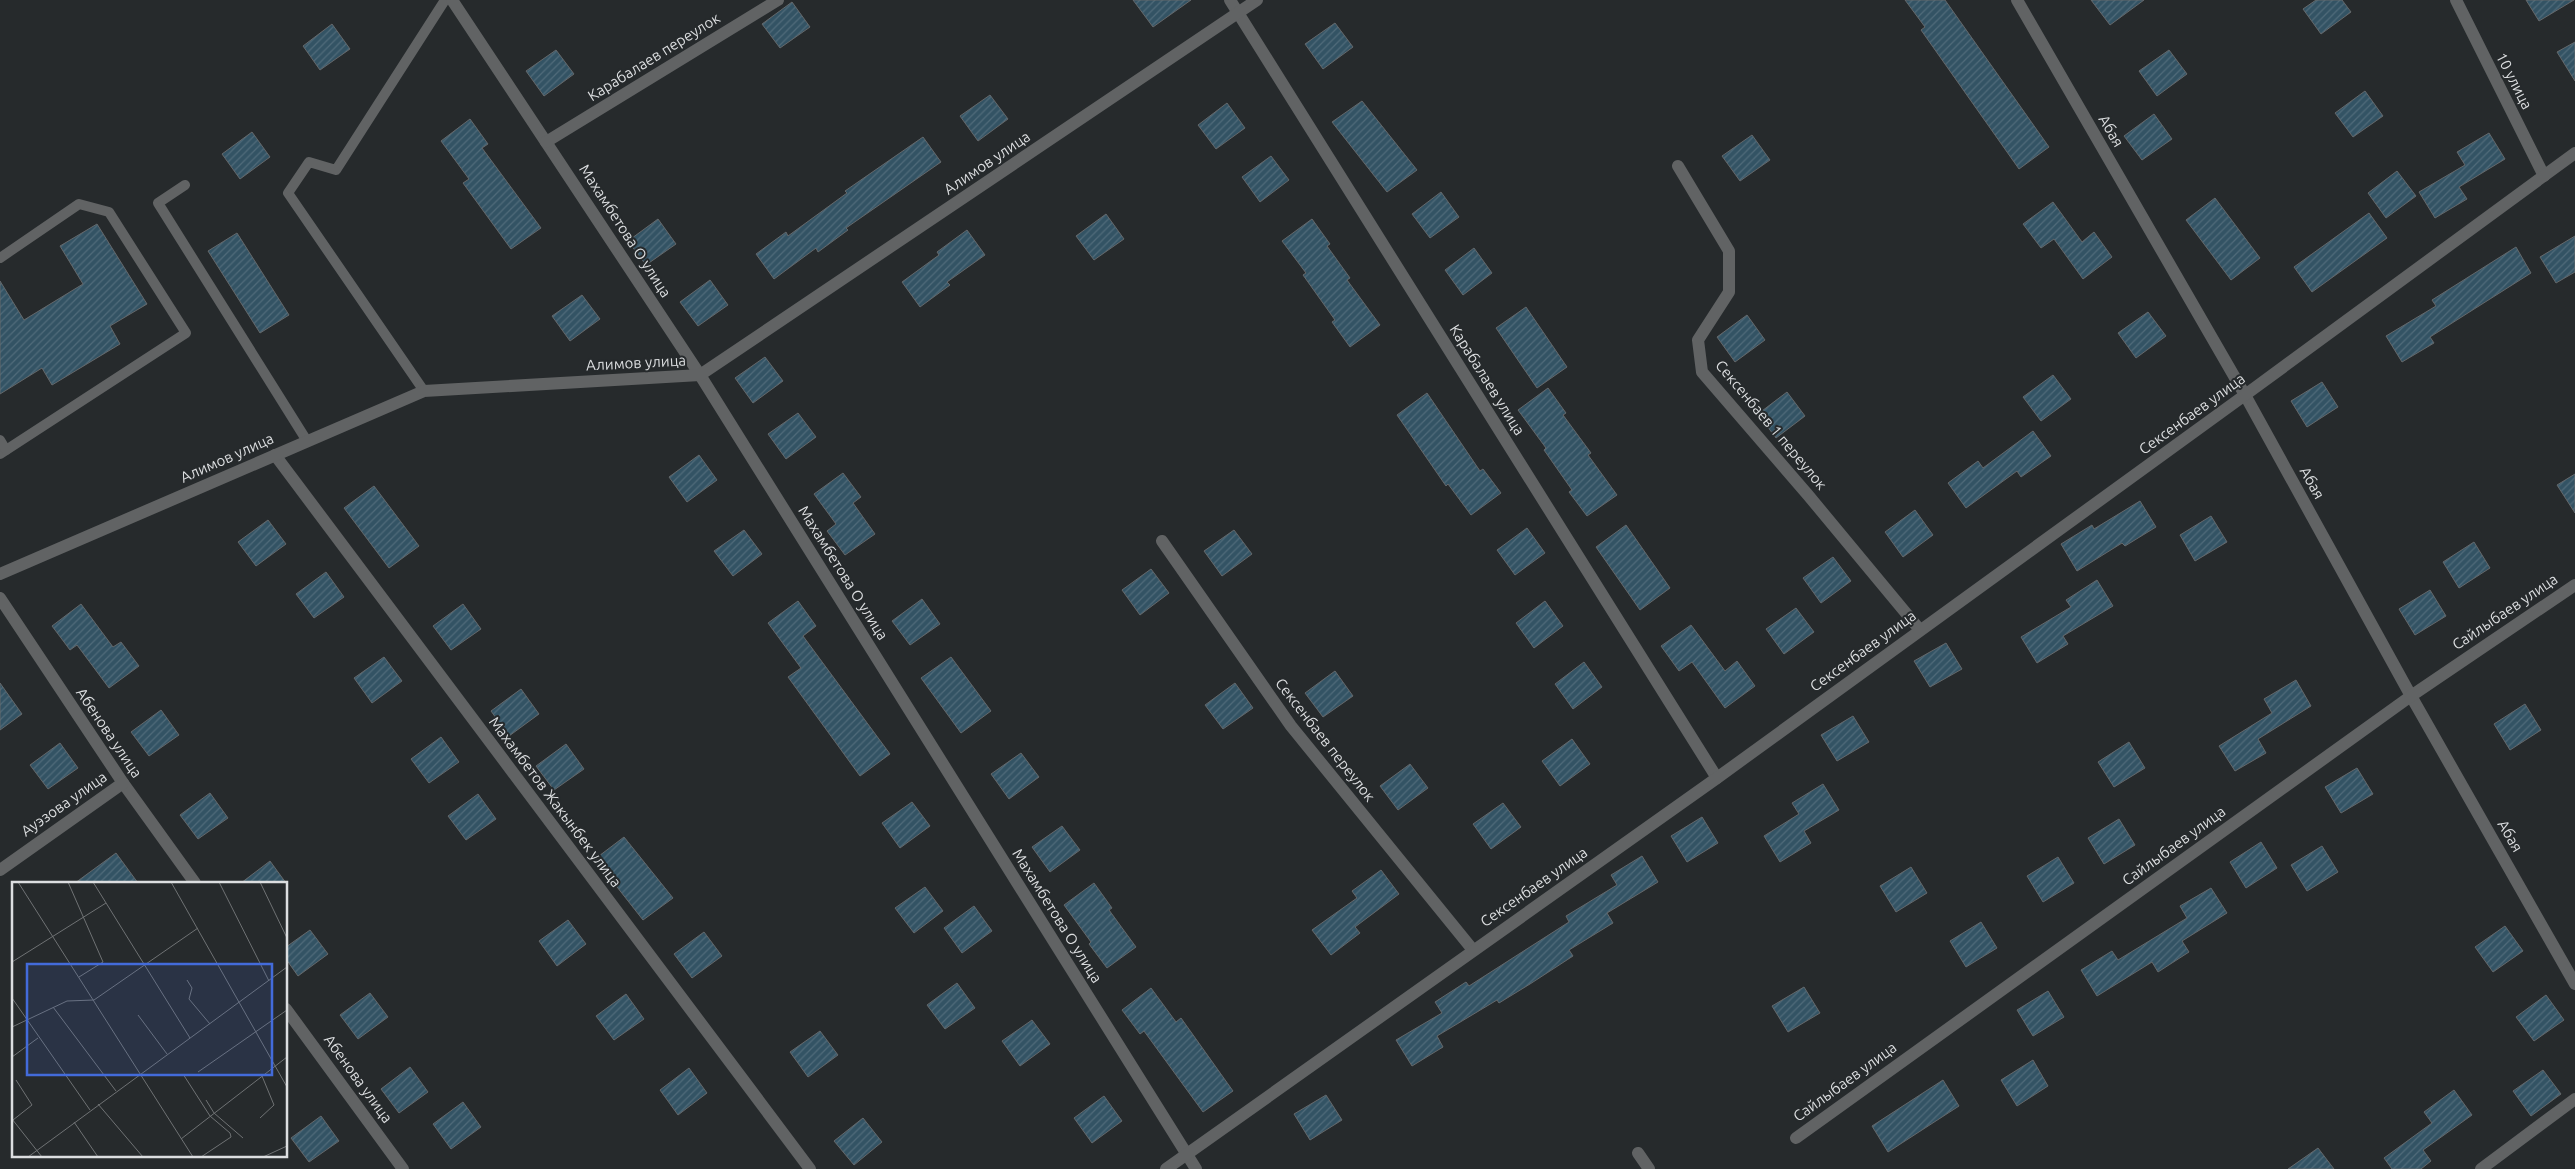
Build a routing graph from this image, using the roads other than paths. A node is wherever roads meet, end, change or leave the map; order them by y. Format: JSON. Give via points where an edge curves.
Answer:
{"nodes":[{"id":1,"x":445,"y":0,"type":"edge"},
{"id":2,"x":452,"y":0,"type":"edge"},
{"id":3,"x":778,"y":0,"type":"edge"},
{"id":4,"x":1230,"y":0,"type":"edge"},
{"id":5,"x":1257,"y":0,"type":"edge"},
{"id":6,"x":2017,"y":0,"type":"edge"},
{"id":7,"x":2456,"y":0,"type":"edge"},
{"id":8,"x":1238,"y":13,"type":"junction"},
{"id":9,"x":546,"y":142,"type":"junction"},
{"id":10,"x":2575,"y":152,"type":"edge"},
{"id":11,"x":1678,"y":166,"type":"dead end"},
{"id":12,"x":2544,"y":176,"type":"junction"},
{"id":13,"x":184,"y":185,"type":"dead end"},
{"id":14,"x":0,"y":258,"type":"edge"},
{"id":15,"x":700,"y":375,"type":"junction"},
{"id":16,"x":424,"y":392,"type":"junction"},
{"id":17,"x":2245,"y":395,"type":"junction"},
{"id":18,"x":0,"y":440,"type":"edge"},
{"id":19,"x":307,"y":441,"type":"junction"},
{"id":20,"x":3,"y":452,"type":"edge"},
{"id":21,"x":275,"y":455,"type":"junction"},
{"id":22,"x":1162,"y":541,"type":"dead end"},
{"id":23,"x":0,"y":574,"type":"edge"},
{"id":24,"x":2575,"y":585,"type":"edge"},
{"id":25,"x":0,"y":598,"type":"edge"},
{"id":26,"x":1920,"y":630,"type":"junction"},
{"id":27,"x":2411,"y":696,"type":"junction"},
{"id":28,"x":1716,"y":778,"type":"junction"},
{"id":29,"x":122,"y":783,"type":"junction"},
{"id":30,"x":0,"y":870,"type":"edge"},
{"id":31,"x":194,"y":882,"type":"edge"},
{"id":32,"x":1473,"y":950,"type":"junction"},
{"id":33,"x":2575,"y":984,"type":"edge"},
{"id":34,"x":288,"y":1012,"type":"edge"},
{"id":35,"x":2575,"y":1099,"type":"edge"},
{"id":36,"x":1796,"y":1138,"type":"dead end"},
{"id":37,"x":1638,"y":1153,"type":"dead end"},
{"id":38,"x":1187,"y":1154,"type":"junction"},
{"id":39,"x":402,"y":1169,"type":"edge"},
{"id":40,"x":810,"y":1169,"type":"edge"},
{"id":41,"x":1166,"y":1169,"type":"edge"},
{"id":42,"x":1196,"y":1169,"type":"edge"},
{"id":43,"x":1649,"y":1169,"type":"edge"},
{"id":44,"x":2481,"y":1169,"type":"edge"}],
"edges":[{"from":1,"to":16,"type":"lane","via":[[336,170],[309,162],[288,193]]},
{"from":2,"to":9,"type":"street","name":"Махамбетова О улица"},
{"from":3,"to":9,"type":"street","name":"Карабалаев переулок"},
{"from":4,"to":8,"type":"street","name":"Карабалаев улица"},
{"from":5,"to":8,"type":"street","name":"Алимов улица"},
{"from":6,"to":17,"type":"street","name":"Абая"},
{"from":7,"to":12,"type":"street","name":"10 улица"},
{"from":8,"to":15,"type":"street","name":"Алимов улица"},
{"from":8,"to":28,"type":"street","name":"Карабалаев улица"},
{"from":9,"to":15,"type":"street","name":"Махамбетова О улица"},
{"from":10,"to":12,"type":"street","name":"Сексенбаев улица"},
{"from":11,"to":26,"type":"street","name":"Сексенбаев 1 переулок","via":[[1729,251],[1729,292],[1698,340],[1702,372]]},
{"from":12,"to":17,"type":"street","name":"Сексенбаев улица"},
{"from":13,"to":19,"type":"lane","via":[[158,203]]},
{"from":14,"to":20,"type":"lane","via":[[80,204],[109,212],[186,333]]},
{"from":15,"to":16,"type":"street","name":"Алимов улица"},
{"from":15,"to":38,"type":"street","name":"Махамбетова О улица"},
{"from":16,"to":19,"type":"street","name":"Алимов улица"},
{"from":17,"to":26,"type":"street","name":"Сексенбаев улица"},
{"from":17,"to":27,"type":"street","name":"Абая"},
{"from":18,"to":20,"type":"lane"},
{"from":19,"to":21,"type":"street","name":"Алимов улица"},
{"from":21,"to":23,"type":"street","name":"Алимов улица"},
{"from":21,"to":40,"type":"street","name":"Махамбетов Жакынбек улица"},
{"from":22,"to":32,"type":"street","name":"Сексенбаев переулок","via":[[1291,726]]},
{"from":24,"to":27,"type":"street","name":"Сайлыбаев улица"},
{"from":25,"to":29,"type":"street","name":"Абенова улица"},
{"from":26,"to":28,"type":"street","name":"Сексенбаев улица"},
{"from":27,"to":33,"type":"street","name":"Абая"},
{"from":27,"to":36,"type":"street","name":"Сайлыбаев улица"},
{"from":28,"to":32,"type":"street","name":"Сексенбаев улица"},
{"from":29,"to":30,"type":"street","name":"Ауэзова улица"},
{"from":29,"to":31,"type":"street","name":"Абенова улица"},
{"from":32,"to":38,"type":"street","name":"Сексенбаев улица"},
{"from":34,"to":39,"type":"street","name":"Абенова улица"},
{"from":35,"to":44,"type":"street"},
{"from":37,"to":43,"type":"street"},
{"from":38,"to":41,"type":"street","name":"Сексенбаев улица"},
{"from":38,"to":42,"type":"street","name":"Махамбетова О улица"}]}
